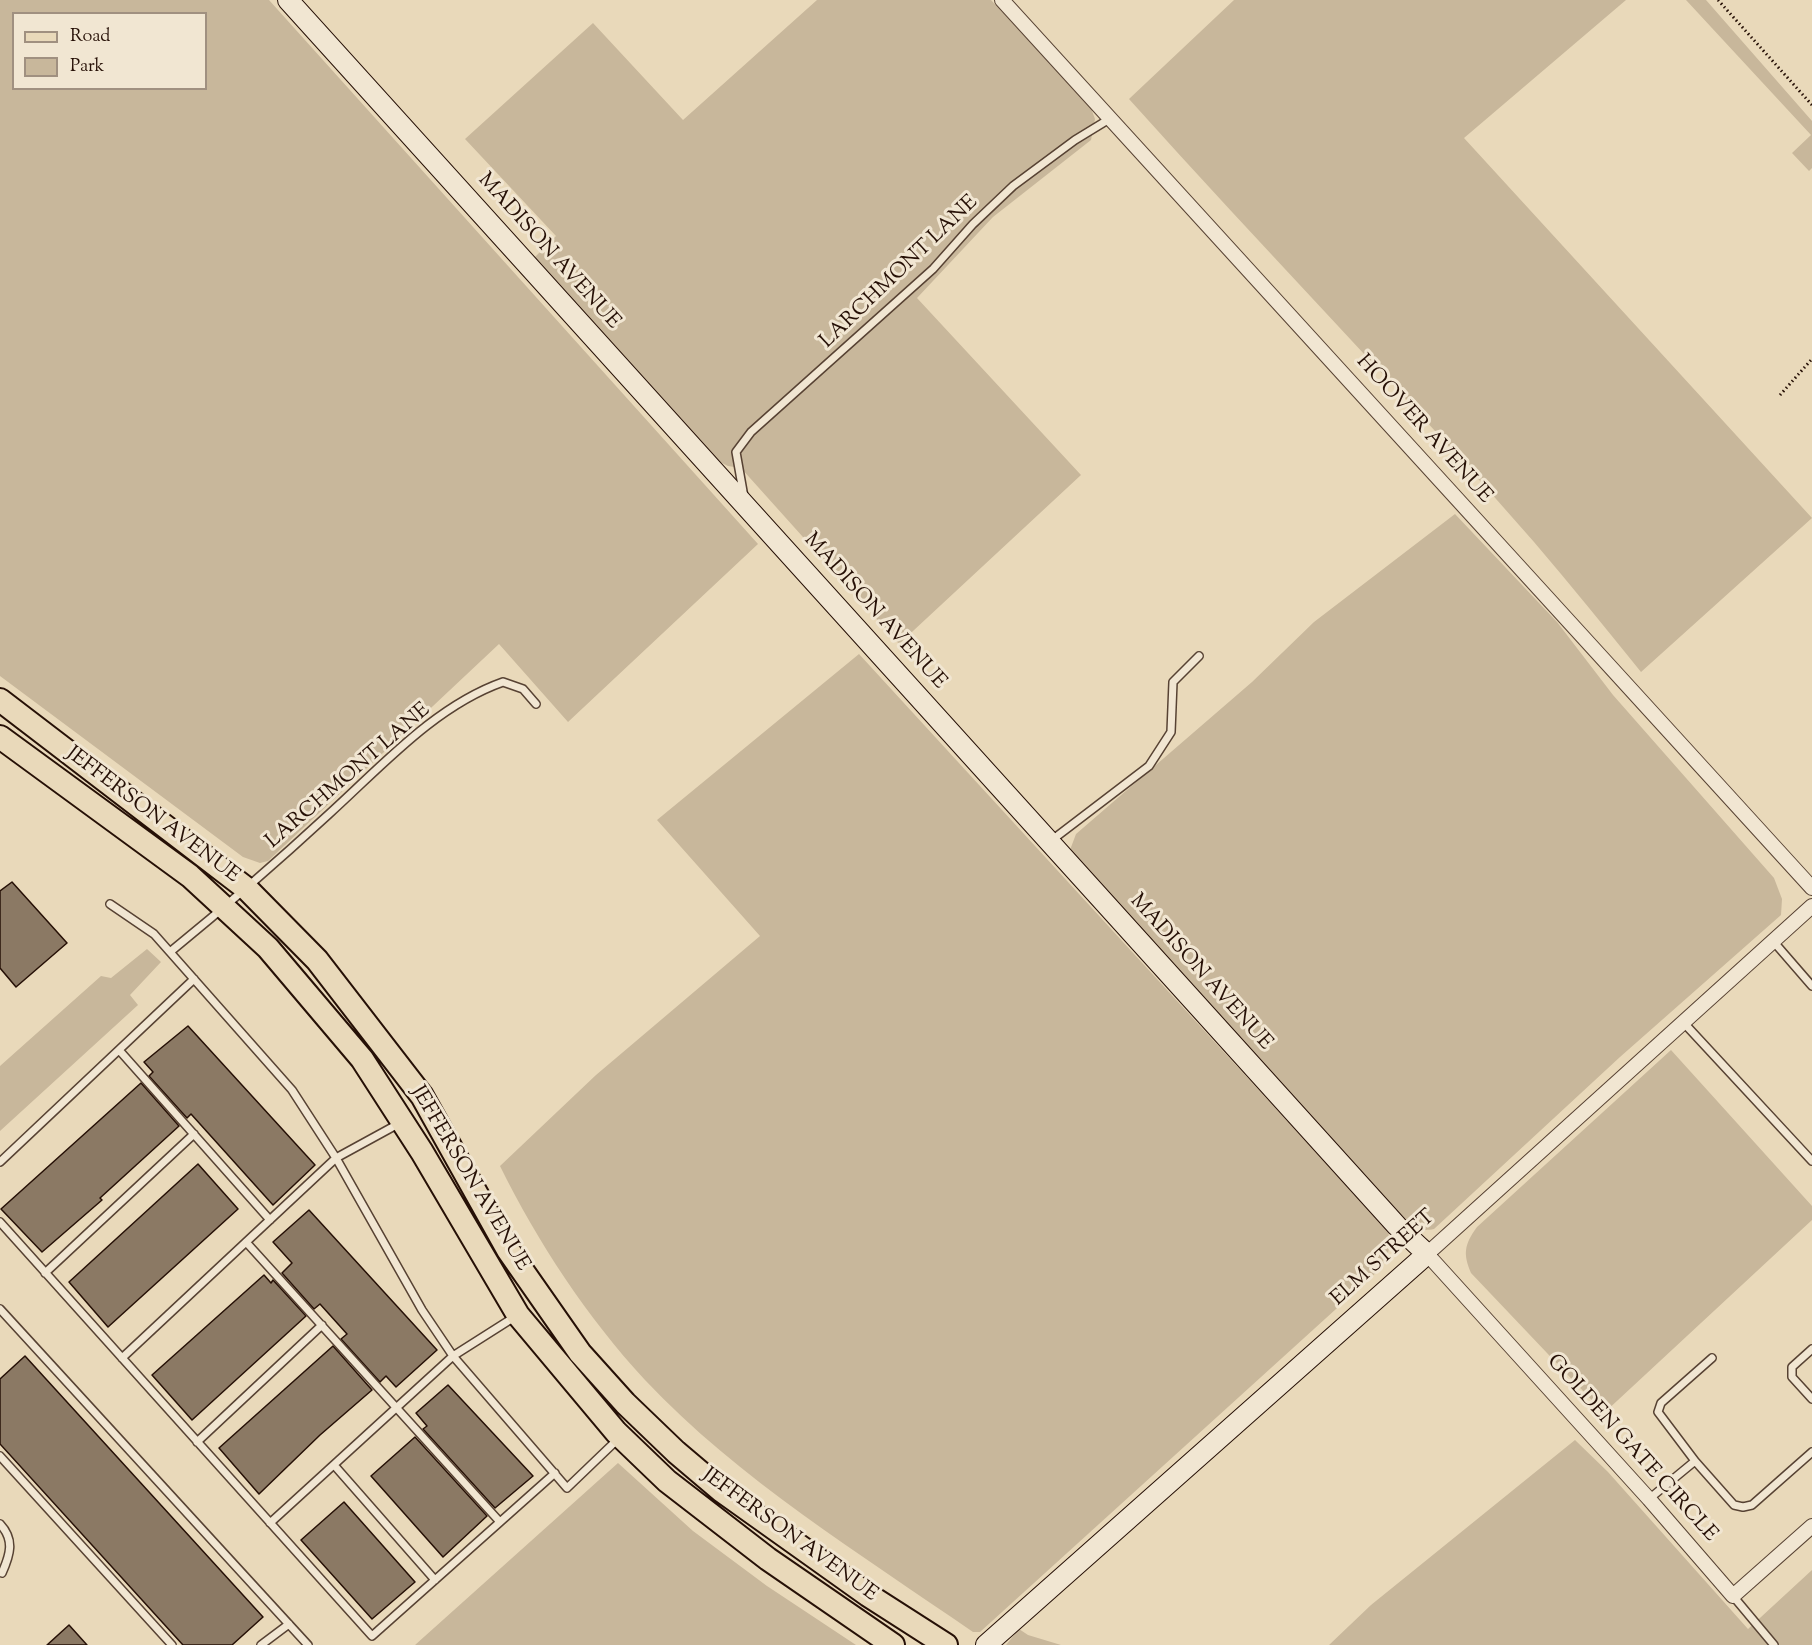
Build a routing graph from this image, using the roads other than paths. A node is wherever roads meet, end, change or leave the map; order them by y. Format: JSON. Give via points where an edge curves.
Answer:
{"nodes":[{"id":1,"x":288,"y":0,"type":"edge"},
{"id":2,"x":1002,"y":0,"type":"edge"},
{"id":3,"x":1110,"y":118,"type":"junction"},
{"id":4,"x":746,"y":506,"type":"junction"},
{"id":5,"x":1199,"y":656,"type":"dead end"},
{"id":6,"x":0,"y":700,"type":"edge"},
{"id":7,"x":536,"y":704,"type":"dead end"},
{"id":8,"x":0,"y":737,"type":"edge"},
{"id":9,"x":1050,"y":842,"type":"junction"},
{"id":10,"x":1812,"y":888,"type":"edge"},
{"id":11,"x":248,"y":889,"type":"junction"},
{"id":12,"x":110,"y":904,"type":"dead end"},
{"id":13,"x":1812,"y":906,"type":"edge"},
{"id":14,"x":224,"y":908,"type":"junction"},
{"id":15,"x":1773,"y":941,"type":"junction"},
{"id":16,"x":170,"y":952,"type":"junction"},
{"id":17,"x":194,"y":979,"type":"junction"},
{"id":18,"x":1812,"y":986,"type":"edge"},
{"id":19,"x":1683,"y":1022,"type":"junction"},
{"id":20,"x":119,"y":1050,"type":"junction"},
{"id":21,"x":402,"y":1122,"type":"junction"},
{"id":22,"x":194,"y":1134,"type":"junction"},
{"id":23,"x":336,"y":1158,"type":"junction"},
{"id":24,"x":1812,"y":1161,"type":"edge"},
{"id":25,"x":0,"y":1162,"type":"edge"},
{"id":26,"x":270,"y":1220,"type":"junction"},
{"id":27,"x":0,"y":1222,"type":"edge"},
{"id":28,"x":246,"y":1242,"type":"junction"},
{"id":29,"x":1427,"y":1254,"type":"junction"},
{"id":30,"x":45,"y":1273,"type":"junction"},
{"id":31,"x":0,"y":1309,"type":"edge"},
{"id":32,"x":518,"y":1315,"type":"junction"},
{"id":33,"x":322,"y":1326,"type":"junction"},
{"id":34,"x":1812,"y":1349,"type":"edge"},
{"id":35,"x":453,"y":1356,"type":"junction"},
{"id":36,"x":122,"y":1358,"type":"junction"},
{"id":37,"x":1712,"y":1358,"type":"dead end"},
{"id":38,"x":1812,"y":1399,"type":"edge"},
{"id":39,"x":625,"y":1403,"type":"junction"},
{"id":40,"x":397,"y":1408,"type":"junction"},
{"id":41,"x":621,"y":1437,"type":"junction"},
{"id":42,"x":197,"y":1442,"type":"junction"},
{"id":43,"x":1812,"y":1452,"type":"edge"},
{"id":44,"x":0,"y":1456,"type":"edge"},
{"id":45,"x":1695,"y":1461,"type":"junction"},
{"id":46,"x":334,"y":1465,"type":"junction"},
{"id":47,"x":555,"y":1473,"type":"junction"},
{"id":48,"x":1649,"y":1499,"type":"junction"},
{"id":49,"x":500,"y":1522,"type":"junction"},
{"id":50,"x":270,"y":1523,"type":"junction"},
{"id":51,"x":0,"y":1524,"type":"edge"},
{"id":52,"x":1812,"y":1527,"type":"edge"},
{"id":53,"x":2,"y":1573,"type":"dead end"},
{"id":54,"x":435,"y":1580,"type":"junction"},
{"id":55,"x":1733,"y":1596,"type":"junction"},
{"id":56,"x":289,"y":1624,"type":"junction"},
{"id":57,"x":172,"y":1645,"type":"edge"},
{"id":58,"x":261,"y":1645,"type":"edge"},
{"id":59,"x":308,"y":1645,"type":"edge"},
{"id":60,"x":893,"y":1645,"type":"edge"},
{"id":61,"x":946,"y":1645,"type":"edge"},
{"id":62,"x":986,"y":1645,"type":"edge"},
{"id":63,"x":1774,"y":1645,"type":"edge"}],
"edges":[{"from":1,"to":4,"type":"street","name":"MADISON AVENUE"},
{"from":2,"to":3,"type":"street","name":"HOOVER AVENUE"},
{"from":3,"to":4,"type":"lane","name":"LARCHMONT LANE","via":[[1012,186],[933,269],[751,432],[736,452]]},
{"from":3,"to":10,"type":"street","name":"HOOVER AVENUE"},
{"from":4,"to":9,"type":"street","name":"MADISON AVENUE"},
{"from":5,"to":9,"type":"lane","via":[[1173,681],[1171,732],[1149,766]]},
{"from":6,"to":11,"type":"main road","name":"JEFFERSON AVENUE"},
{"from":7,"to":11,"type":"lane","name":"LARCHMONT LANE","via":[[523,689],[504,681],[476,693],[418,734]]},
{"from":8,"to":14,"type":"main road","name":"JEFFERSON AVENUE","via":[[190,876]]},
{"from":9,"to":29,"type":"street","name":"MADISON AVENUE","via":[[1397,1226]]},
{"from":11,"to":14,"type":"lane","name":"LARCHMONT LANE"},
{"from":11,"to":39,"type":"main road","name":"JEFFERSON AVENUE","via":[[317,960],[396,1060],[422,1096],[508,1250],[580,1353]]},
{"from":12,"to":16,"type":"lane","via":[[154,934]]},
{"from":13,"to":15,"type":"street","name":"ELM STREET"},
{"from":14,"to":16,"type":"lane","name":"LARCHMONT LANE"},
{"from":14,"to":21,"type":"main road","name":"JEFFERSON AVENUE","via":[[268,948],[362,1059]]},
{"from":15,"to":18,"type":"lane"},
{"from":15,"to":19,"type":"street","name":"ELM STREET"},
{"from":16,"to":17,"type":"lane"},
{"from":17,"to":20,"type":"lane"},
{"from":17,"to":23,"type":"lane","via":[[292,1090]]},
{"from":19,"to":24,"type":"lane"},
{"from":19,"to":29,"type":"street","name":"ELM STREET"},
{"from":20,"to":22,"type":"lane"},
{"from":20,"to":25,"type":"lane"},
{"from":21,"to":23,"type":"lane"},
{"from":21,"to":32,"type":"main road","name":"JEFFERSON AVENUE"},
{"from":22,"to":26,"type":"lane"},
{"from":22,"to":30,"type":"lane"},
{"from":23,"to":26,"type":"lane"},
{"from":23,"to":35,"type":"lane"},
{"from":26,"to":28,"type":"lane"},
{"from":27,"to":30,"type":"lane"},
{"from":28,"to":33,"type":"lane"},
{"from":28,"to":36,"type":"lane"},
{"from":29,"to":48,"type":"street","name":"GOLDEN GATE CIRCLE"},
{"from":29,"to":62,"type":"street","name":"ELM STREET"},
{"from":30,"to":36,"type":"lane"},
{"from":31,"to":56,"type":"lane"},
{"from":32,"to":35,"type":"lane"},
{"from":32,"to":39,"type":"main road","via":[[529,1313],[586,1376]]},
{"from":32,"to":41,"type":"main road","name":"JEFFERSON AVENUE"},
{"from":33,"to":40,"type":"lane"},
{"from":33,"to":42,"type":"lane"},
{"from":34,"to":38,"type":"lane","via":[[1792,1367],[1792,1377]]},
{"from":35,"to":40,"type":"lane"},
{"from":35,"to":47,"type":"lane"},
{"from":36,"to":42,"type":"lane"},
{"from":37,"to":45,"type":"lane","via":[[1661,1403],[1658,1412]]},
{"from":39,"to":61,"type":"main road","name":"JEFFERSON AVENUE","via":[[676,1452],[755,1515]]},
{"from":40,"to":46,"type":"lane"},
{"from":40,"to":49,"type":"lane"},
{"from":41,"to":47,"type":"lane","via":[[567,1488]]},
{"from":41,"to":60,"type":"main road","name":"JEFFERSON AVENUE","via":[[668,1481],[768,1559]]},
{"from":42,"to":50,"type":"lane"},
{"from":43,"to":45,"type":"lane","via":[[1752,1505],[1743,1507],[1734,1505]]},
{"from":44,"to":57,"type":"lane"},
{"from":45,"to":48,"type":"lane"},
{"from":46,"to":50,"type":"lane"},
{"from":46,"to":54,"type":"lane"},
{"from":47,"to":49,"type":"lane"},
{"from":48,"to":55,"type":"street","name":"GOLDEN GATE CIRCLE"},
{"from":49,"to":54,"type":"lane"},
{"from":50,"to":54,"type":"lane","via":[[372,1636]]},
{"from":51,"to":53,"type":"lane","via":[[10,1542],[10,1555]]},
{"from":52,"to":55,"type":"street"},
{"from":55,"to":63,"type":"lane"},
{"from":56,"to":58,"type":"lane"},
{"from":56,"to":59,"type":"lane"}]}
